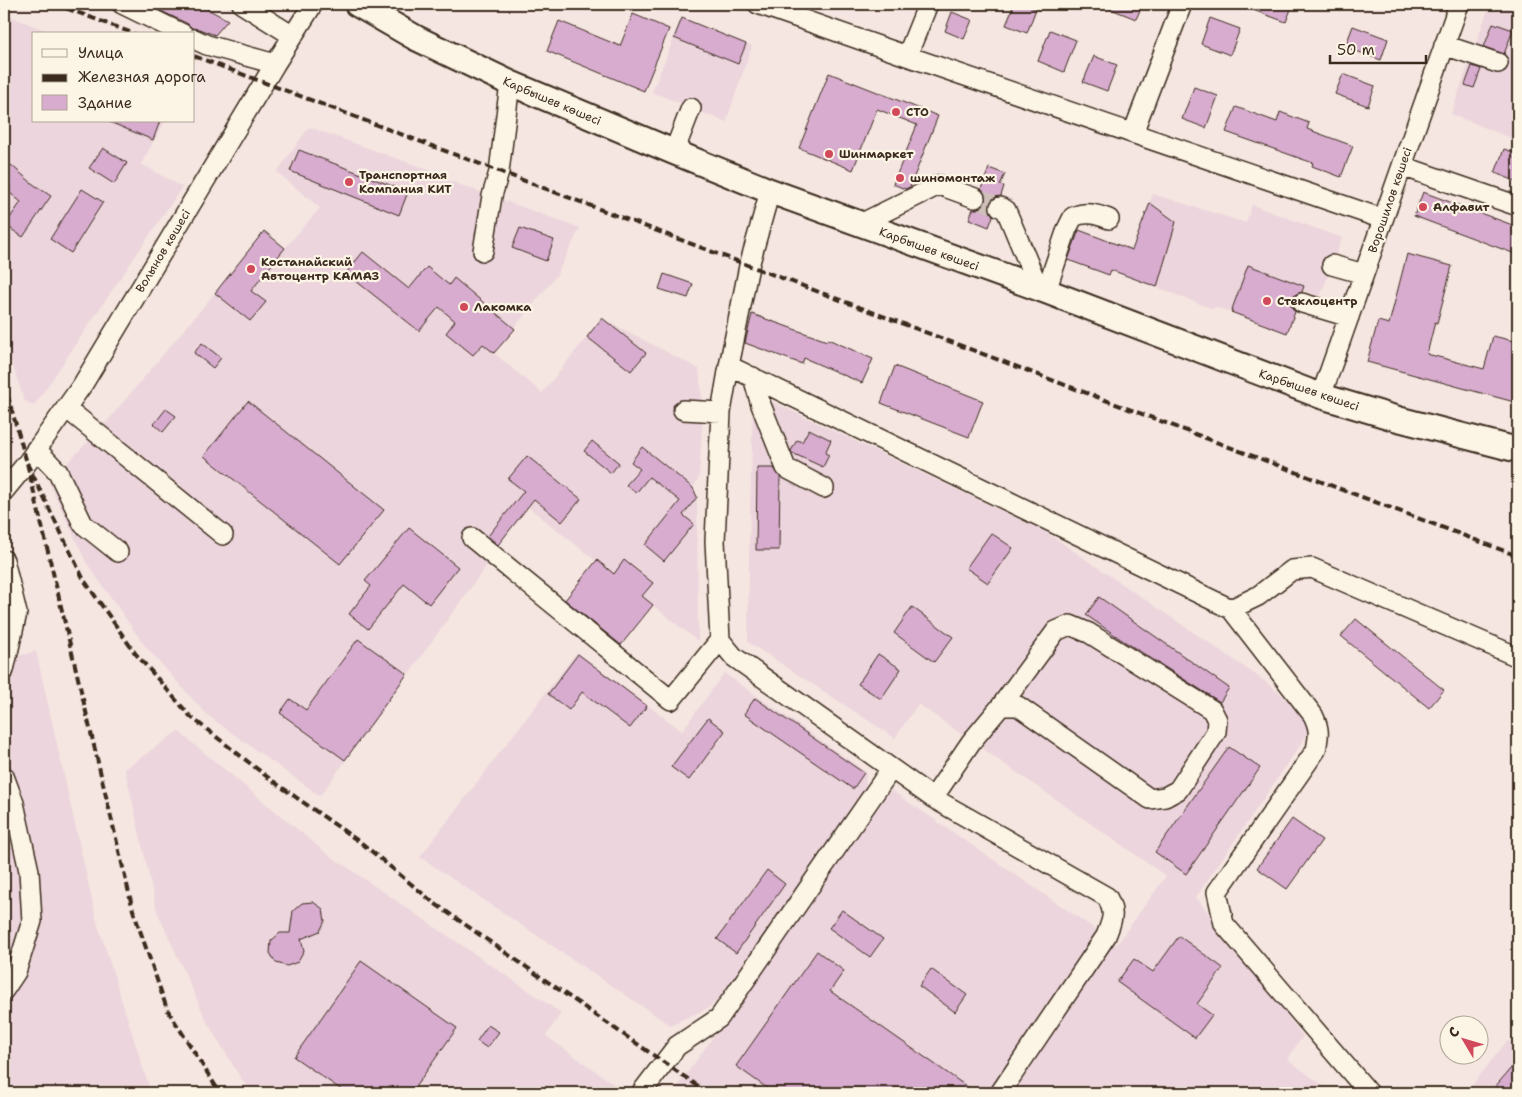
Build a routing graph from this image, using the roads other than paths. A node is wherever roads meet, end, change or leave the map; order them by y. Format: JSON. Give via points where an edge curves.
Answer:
{"nodes":[{"id":1,"x":122,"y":4,"type":"edge"},
{"id":2,"x":242,"y":4,"type":"edge"},
{"id":3,"x":313,"y":4,"type":"edge"},
{"id":4,"x":357,"y":4,"type":"edge"},
{"id":5,"x":758,"y":4,"type":"edge"},
{"id":6,"x":928,"y":4,"type":"edge"},
{"id":7,"x":1182,"y":4,"type":"edge"},
{"id":8,"x":1459,"y":4,"type":"edge"},
{"id":9,"x":179,"y":32,"type":"edge"},
{"id":10,"x":293,"y":36,"type":"junction"},
{"id":11,"x":195,"y":40,"type":"edge"},
{"id":12,"x":1444,"y":45,"type":"junction"},
{"id":13,"x":907,"y":56,"type":"junction"},
{"id":14,"x":1498,"y":63,"type":"dead end"},
{"id":15,"x":275,"y":64,"type":"junction"},
{"id":16,"x":510,"y":83,"type":"junction"},
{"id":17,"x":691,"y":108,"type":"dead end"},
{"id":18,"x":1133,"y":133,"type":"junction"},
{"id":19,"x":674,"y":152,"type":"junction"},
{"id":20,"x":1402,"y":166,"type":"junction"},
{"id":21,"x":770,"y":191,"type":"junction"},
{"id":22,"x":975,"y":198,"type":"tunnel mouth"},
{"id":23,"x":1518,"y":206,"type":"edge"},
{"id":24,"x":1000,"y":208,"type":"tunnel mouth"},
{"id":25,"x":1108,"y":219,"type":"dead end"},
{"id":26,"x":1383,"y":220,"type":"junction"},
{"id":27,"x":860,"y":224,"type":"junction"},
{"id":28,"x":483,"y":251,"type":"dead end"},
{"id":29,"x":1332,"y":265,"type":"dead end"},
{"id":30,"x":1364,"y":274,"type":"junction"},
{"id":31,"x":1042,"y":290,"type":"junction"},
{"id":32,"x":1302,"y":304,"type":"dead end"},
{"id":33,"x":1349,"y":317,"type":"junction"},
{"id":34,"x":728,"y":366,"type":"junction"},
{"id":35,"x":753,"y":377,"type":"junction"},
{"id":36,"x":1321,"y":396,"type":"junction"},
{"id":37,"x":66,"y":408,"type":"junction"},
{"id":38,"x":683,"y":410,"type":"dead end"},
{"id":39,"x":721,"y":412,"type":"junction"},
{"id":40,"x":36,"y":449,"type":"junction"},
{"id":41,"x":1518,"y":450,"type":"edge"},
{"id":42,"x":824,"y":488,"type":"dead end"},
{"id":43,"x":4,"y":491,"type":"edge"},
{"id":44,"x":223,"y":534,"type":"dead end"},
{"id":45,"x":472,"y":538,"type":"dead end"},
{"id":46,"x":118,"y":552,"type":"dead end"},
{"id":47,"x":4,"y":560,"type":"edge"},
{"id":48,"x":1231,"y":609,"type":"junction"},
{"id":49,"x":720,"y":640,"type":"junction"},
{"id":50,"x":1518,"y":657,"type":"edge"},
{"id":51,"x":4,"y":670,"type":"edge"},
{"id":52,"x":1001,"y":706,"type":"junction"},
{"id":53,"x":891,"y":769,"type":"junction"},
{"id":54,"x":4,"y":776,"type":"edge"},
{"id":55,"x":933,"y":798,"type":"junction"},
{"id":56,"x":4,"y":990,"type":"edge"},
{"id":57,"x":641,"y":1093,"type":"edge"},
{"id":58,"x":1000,"y":1093,"type":"edge"},
{"id":59,"x":1368,"y":1093,"type":"edge"}],
"edges":[{"from":1,"to":9,"type":"street"},
{"from":2,"to":10,"type":"street"},
{"from":3,"to":10,"type":"street","name":"Волынов көшесі"},
{"from":4,"to":16,"type":"main road","name":"Карбышев көшесі","via":[[416,38]]},
{"from":5,"to":13,"type":"street"},
{"from":6,"to":13,"type":"street"},
{"from":7,"to":18,"type":"street"},
{"from":8,"to":12,"type":"street","name":"Ворошилов көшесі"},
{"from":10,"to":15,"type":"street","name":"Волынов көшесі"},
{"from":11,"to":15,"type":"street"},
{"from":12,"to":14,"type":"street"},
{"from":12,"to":20,"type":"street","name":"Ворошилов көшесі"},
{"from":13,"to":18,"type":"street"},
{"from":15,"to":37,"type":"street","name":"Волынов көшесі"},
{"from":16,"to":19,"type":"main road","name":"Карбышев көшесі"},
{"from":16,"to":28,"type":"street","via":[[499,172]]},
{"from":17,"to":19,"type":"street"},
{"from":18,"to":26,"type":"street"},
{"from":19,"to":21,"type":"main road","name":"Карбышев көшесі"},
{"from":20,"to":23,"type":"street"},
{"from":20,"to":26,"type":"street","name":"Ворошилов көшесі"},
{"from":21,"to":27,"type":"main road","name":"Карбышев көшесі"},
{"from":21,"to":34,"type":"street","via":[[749,266]]},
{"from":22,"to":27,"type":"street","via":[[939,184]]},
{"from":24,"to":31,"type":"street","via":[[1006,210]]},
{"from":25,"to":31,"type":"street","via":[[1081,213],[1073,217]]},
{"from":26,"to":30,"type":"street","name":"Ворошилов көшесі"},
{"from":27,"to":31,"type":"main road","name":"Карбышев көшесі"},
{"from":29,"to":30,"type":"street"},
{"from":30,"to":33,"type":"street","name":"Ворошилов көшесі"},
{"from":31,"to":36,"type":"main road","name":"Карбышев көшесі"},
{"from":32,"to":33,"type":"street"},
{"from":33,"to":36,"type":"street","name":"Ворошилов көшесі"},
{"from":34,"to":35,"type":"street"},
{"from":34,"to":39,"type":"street"},
{"from":35,"to":42,"type":"street","via":[[786,468]]},
{"from":35,"to":48,"type":"street"},
{"from":36,"to":41,"type":"main road","name":"Карбышев көшесі"},
{"from":37,"to":40,"type":"street","name":"Волынов көшесі"},
{"from":37,"to":44,"type":"street"},
{"from":38,"to":39,"type":"street"},
{"from":39,"to":49,"type":"street","via":[[715,541]]},
{"from":40,"to":43,"type":"street","name":"Волынов көшесі"},
{"from":40,"to":46,"type":"street","via":[[58,472],[83,524]]},
{"from":45,"to":49,"type":"street","via":[[670,700]]},
{"from":47,"to":51,"type":"street","via":[[17,613]]},
{"from":48,"to":50,"type":"street","via":[[1258,596],[1292,570],[1312,568]]},
{"from":48,"to":59,"type":"street","via":[[1313,715],[1320,733],[1316,750],[1217,892],[1224,924]]},
{"from":49,"to":53,"type":"street","via":[[734,657]]},
{"from":52,"to":52,"type":"street","via":[[1018,706],[1150,799],[1178,790],[1216,732],[1217,720],[1212,710],[1089,633],[1070,625],[1056,631]]},
{"from":52,"to":55,"type":"street","via":[[971,742]]},
{"from":53,"to":55,"type":"street"},
{"from":53,"to":57,"type":"street","via":[[719,1018],[677,1046]]},
{"from":54,"to":56,"type":"street","via":[[30,870],[32,921],[16,972]]},
{"from":55,"to":58,"type":"street","via":[[1107,898],[1112,908],[1113,918],[1106,936]]}]}
